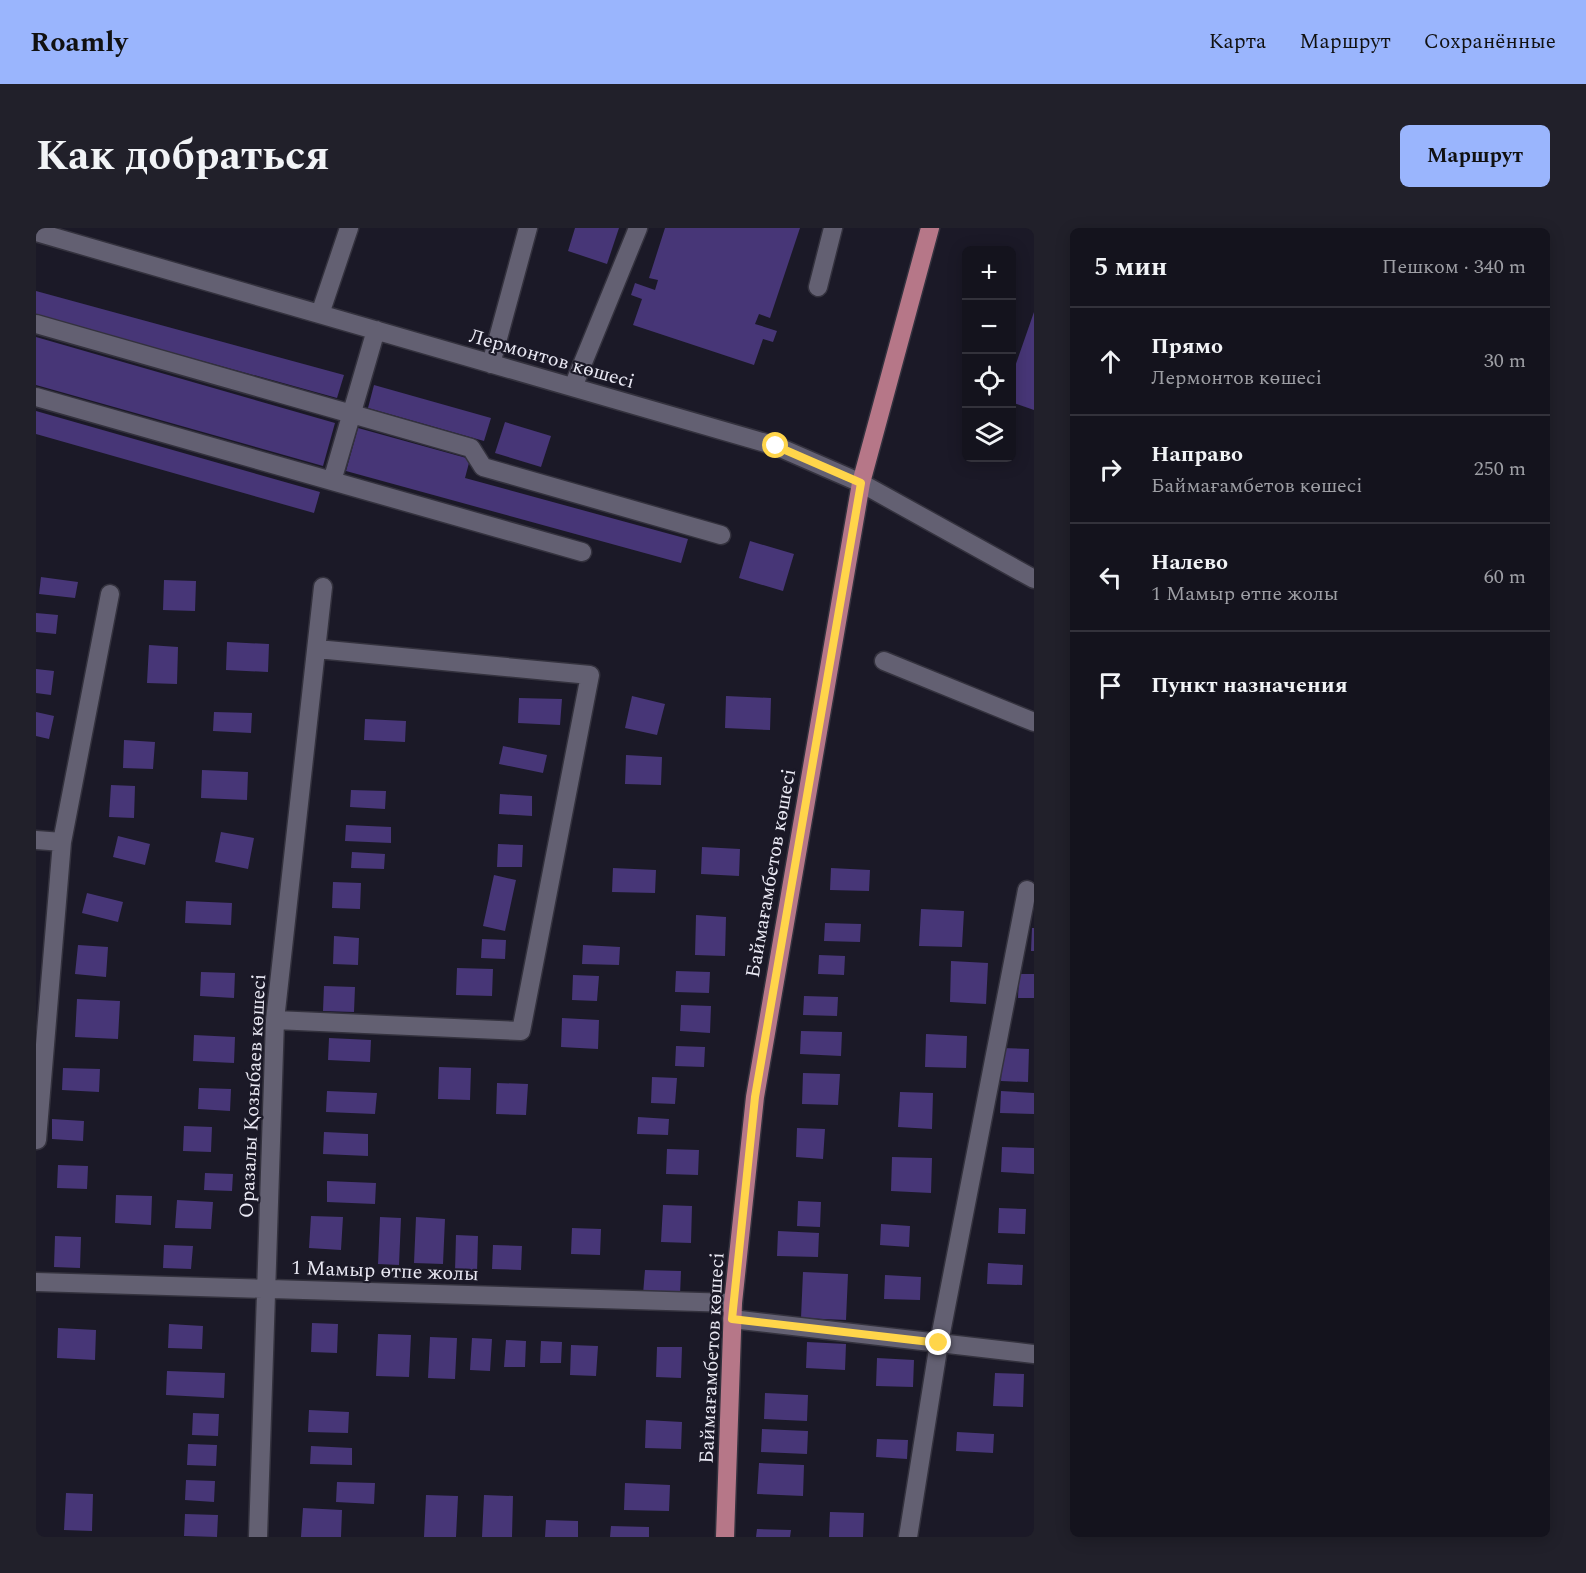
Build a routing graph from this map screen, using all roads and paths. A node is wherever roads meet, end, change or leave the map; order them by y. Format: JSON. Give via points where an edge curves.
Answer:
{"nodes":[{"id":1,"x":349,"y":228,"type":"edge"},
{"id":2,"x":528,"y":228,"type":"edge"},
{"id":3,"x":638,"y":228,"type":"edge"},
{"id":4,"x":833,"y":228,"type":"edge"},
{"id":5,"x":930,"y":228,"type":"edge"},
{"id":6,"x":36,"y":232,"type":"edge"},
{"id":7,"x":818,"y":286,"type":"dead end"},
{"id":8,"x":320,"y":314,"type":"junction"},
{"id":9,"x":36,"y":324,"type":"edge"},
{"id":10,"x":376,"y":330,"type":"junction"},
{"id":11,"x":491,"y":364,"type":"junction"},
{"id":12,"x":573,"y":387,"type":"junction"},
{"id":13,"x":36,"y":397,"type":"edge"},
{"id":14,"x":351,"y":414,"type":"junction"},
{"id":15,"x":332,"y":481,"type":"junction"},
{"id":16,"x":861,"y":483,"type":"junction"},
{"id":17,"x":721,"y":535,"type":"dead end"},
{"id":18,"x":582,"y":552,"type":"dead end"},
{"id":19,"x":1034,"y":579,"type":"edge"},
{"id":20,"x":323,"y":587,"type":"dead end"},
{"id":21,"x":110,"y":594,"type":"dead end"},
{"id":22,"x":316,"y":649,"type":"junction"},
{"id":23,"x":884,"y":661,"type":"dead end"},
{"id":24,"x":1034,"y":722,"type":"edge"},
{"id":25,"x":36,"y":840,"type":"edge"},
{"id":26,"x":62,"y":842,"type":"junction"},
{"id":27,"x":1027,"y":890,"type":"dead end"},
{"id":28,"x":275,"y":1020,"type":"junction"},
{"id":29,"x":37,"y":1140,"type":"edge"},
{"id":30,"x":36,"y":1282,"type":"edge"},
{"id":31,"x":267,"y":1289,"type":"junction"},
{"id":32,"x":733,"y":1311,"type":"junction"},
{"id":33,"x":939,"y":1343,"type":"junction"},
{"id":34,"x":1034,"y":1354,"type":"edge"},
{"id":35,"x":258,"y":1537,"type":"edge"},
{"id":36,"x":725,"y":1537,"type":"edge"},
{"id":37,"x":908,"y":1537,"type":"edge"}],
"edges":[{"from":1,"to":8,"type":"street"},
{"from":2,"to":11,"type":"street"},
{"from":3,"to":12,"type":"street"},
{"from":4,"to":7,"type":"street"},
{"from":5,"to":16,"type":"main road","name":"Баймағамбетов көшесі"},
{"from":6,"to":8,"type":"street","name":"Лермонтов көшесі"},
{"from":8,"to":10,"type":"street","name":"Лермонтов көшесі"},
{"from":9,"to":14,"type":"street"},
{"from":10,"to":11,"type":"street","name":"Лермонтов көшесі"},
{"from":10,"to":14,"type":"street"},
{"from":11,"to":12,"type":"street","name":"Лермонтов көшесі"},
{"from":12,"to":16,"type":"street","name":"Лермонтов көшесі","via":[[776,446]]},
{"from":13,"to":15,"type":"street"},
{"from":14,"to":15,"type":"street"},
{"from":14,"to":17,"type":"street","via":[[471,448],[483,467]]},
{"from":15,"to":18,"type":"street"},
{"from":16,"to":19,"type":"street","name":"Лермонтов көшесі"},
{"from":16,"to":32,"type":"main road","name":"Баймағамбетов көшесі","via":[[755,1097]]},
{"from":20,"to":22,"type":"street","name":"Оразалы Қозыбаев көшесі"},
{"from":21,"to":26,"type":"street"},
{"from":22,"to":28,"type":"street","name":"Оразалы Қозыбаев көшесі"},
{"from":22,"to":28,"type":"street","via":[[590,675],[521,1031]]},
{"from":23,"to":24,"type":"street"},
{"from":25,"to":26,"type":"street"},
{"from":26,"to":29,"type":"street"},
{"from":27,"to":33,"type":"street"},
{"from":28,"to":31,"type":"street","name":"Оразалы Қозыбаев көшесі"},
{"from":30,"to":31,"type":"street","name":"1 Мамыр өтпе жолы"},
{"from":31,"to":32,"type":"street","name":"1 Мамыр өтпе жолы"},
{"from":31,"to":35,"type":"street","name":"Оразалы Қозыбаев көшесі"},
{"from":32,"to":33,"type":"street","name":"1 Мамыр өтпе жолы"},
{"from":32,"to":36,"type":"main road","name":"Баймағамбетов көшесі"},
{"from":33,"to":34,"type":"street","name":"1 Мамыр өтпе жолы"},
{"from":33,"to":37,"type":"street"}]}
